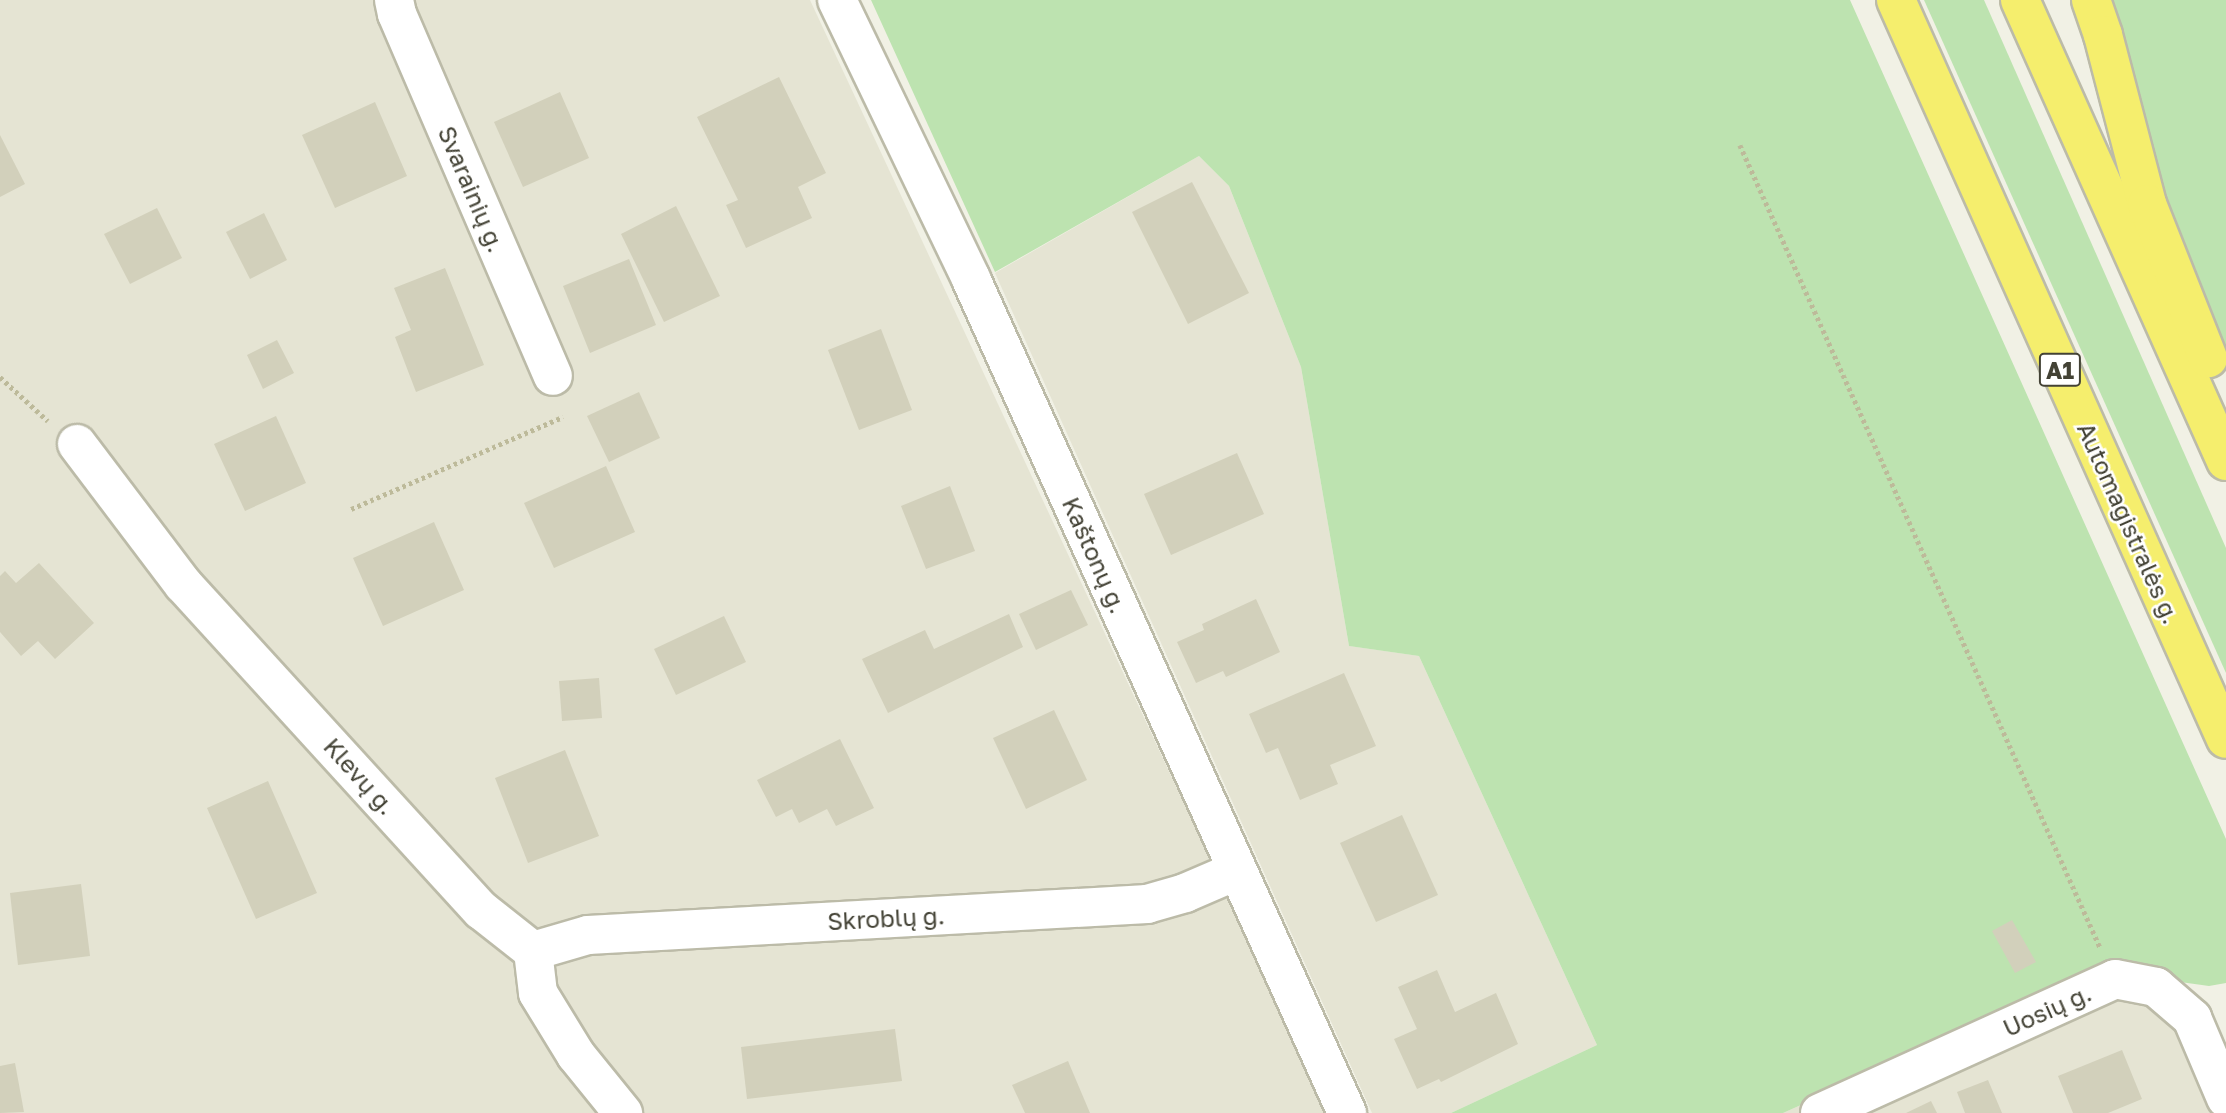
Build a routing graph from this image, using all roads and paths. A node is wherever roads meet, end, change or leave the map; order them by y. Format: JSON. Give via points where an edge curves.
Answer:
{"nodes":[{"id":1,"x":394,"y":0,"type":"edge"},
{"id":2,"x":837,"y":0,"type":"edge"},
{"id":3,"x":1896,"y":0,"type":"edge"},
{"id":4,"x":2020,"y":0,"type":"edge"},
{"id":5,"x":2091,"y":0,"type":"edge"},
{"id":6,"x":1740,"y":145,"type":"dead end"},
{"id":7,"x":553,"y":376,"type":"dead end"},
{"id":8,"x":0,"y":377,"type":"edge"},
{"id":9,"x":2226,"y":398,"type":"edge"},
{"id":10,"x":563,"y":417,"type":"dead end"},
{"id":11,"x":77,"y":444,"type":"joint"},
{"id":12,"x":2226,"y":461,"type":"edge"},
{"id":13,"x":351,"y":509,"type":"dead end"},
{"id":14,"x":2226,"y":738,"type":"edge"},
{"id":15,"x":1236,"y":871,"type":"junction"},
{"id":16,"x":533,"y":951,"type":"junction"},
{"id":17,"x":2115,"y":979,"type":"junction"},
{"id":18,"x":2226,"y":1098,"type":"edge"},
{"id":19,"x":623,"y":1113,"type":"edge"},
{"id":20,"x":1347,"y":1113,"type":"edge"},
{"id":21,"x":1820,"y":1113,"type":"edge"}],
"edges":[{"from":1,"to":7,"type":"street","name":"Svarainių g."},
{"from":2,"to":15,"type":"street","name":"Kaštonų g.","via":[[971,279]]},
{"from":3,"to":14,"type":"highway","name":"Automagistralės g.","number":"A1"},
{"from":4,"to":12,"type":"highway"},
{"from":5,"to":9,"type":"highway","via":[[2147,204]]},
{"from":6,"to":17,"type":"path"},
{"from":8,"to":11,"type":"path"},
{"from":10,"to":13,"type":"path"},
{"from":11,"to":16,"type":"street","name":"Klevų g.","via":[[183,584],[481,910]]},
{"from":15,"to":16,"type":"street","name":"Skroblų g.","via":[[1147,904],[588,934]]},
{"from":15,"to":20,"type":"street","name":"Kaštonų g."},
{"from":16,"to":19,"type":"street","via":[[538,993],[576,1055]]},
{"from":17,"to":18,"type":"street","name":"Uosių g.","via":[[2155,987],[2192,1018]]},
{"from":17,"to":21,"type":"street","name":"Uosių g."}]}
